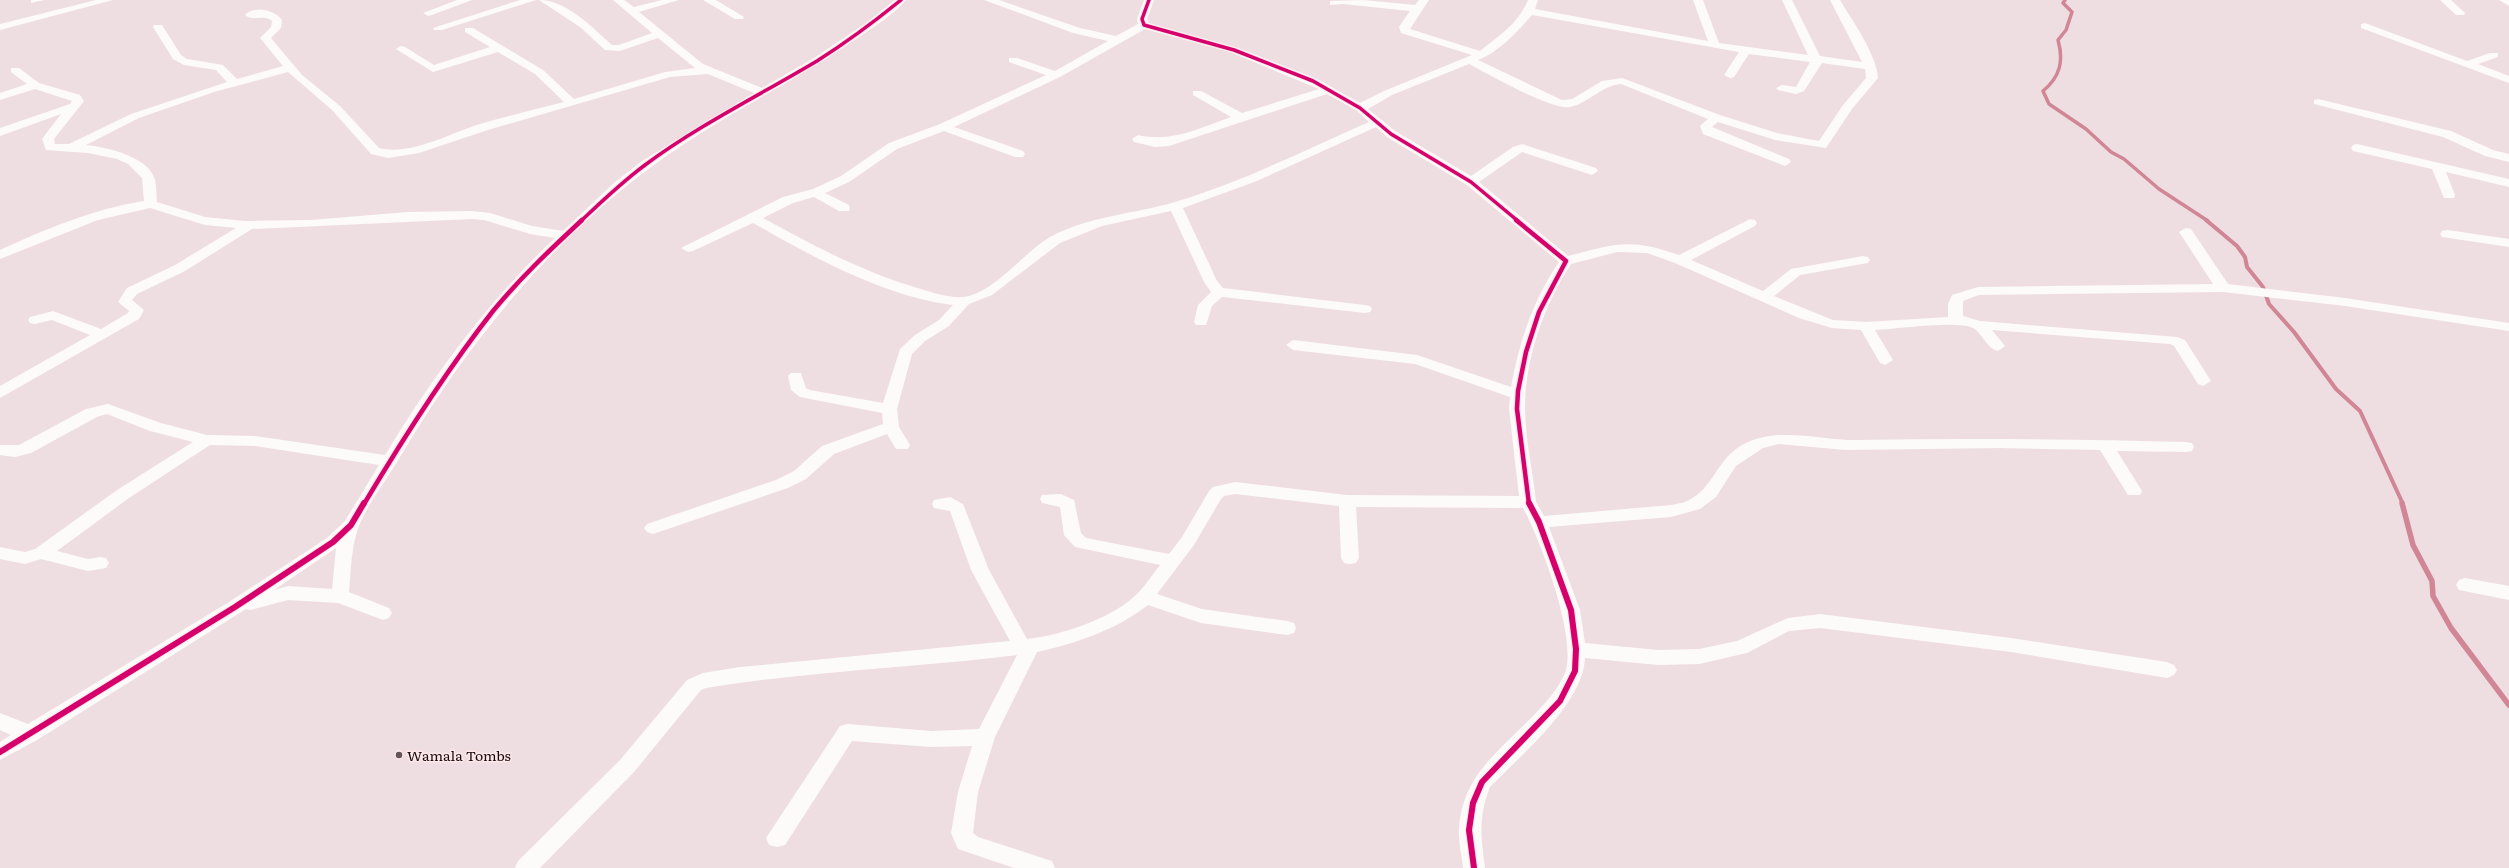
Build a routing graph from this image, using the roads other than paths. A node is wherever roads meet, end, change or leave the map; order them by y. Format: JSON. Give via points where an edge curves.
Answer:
{"nodes":[{"id":1,"x":108,"y":0,"type":"edge"},
{"id":2,"x":467,"y":0,"type":"edge"},
{"id":3,"x":531,"y":0,"type":"edge"},
{"id":4,"x":544,"y":0,"type":"edge"},
{"id":5,"x":618,"y":0,"type":"edge"},
{"id":6,"x":674,"y":0,"type":"edge"},
{"id":7,"x":708,"y":0,"type":"edge"},
{"id":8,"x":901,"y":0,"type":"edge"},
{"id":9,"x":989,"y":0,"type":"edge"},
{"id":10,"x":1149,"y":0,"type":"edge"},
{"id":11,"x":1533,"y":0,"type":"edge"},
{"id":12,"x":1698,"y":0,"type":"edge"},
{"id":13,"x":1787,"y":0,"type":"edge"},
{"id":14,"x":1835,"y":0,"type":"edge"},
{"id":15,"x":2445,"y":0,"type":"edge"},
{"id":16,"x":2504,"y":0,"type":"edge"},
{"id":17,"x":2509,"y":2,"type":"edge"},
{"id":18,"x":1334,"y":3,"type":"dead end"},
{"id":19,"x":1421,"y":5,"type":"edge"},
{"id":20,"x":632,"y":11,"type":"junction"},
{"id":21,"x":1529,"y":11,"type":"junction"},
{"id":22,"x":428,"y":13,"type":"dead end"},
{"id":23,"x":2460,"y":13,"type":"dead end"},
{"id":24,"x":250,"y":15,"type":"dead end"},
{"id":25,"x":739,"y":17,"type":"dead end"},
{"id":26,"x":60,"y":20,"type":"dead end"},
{"id":27,"x":1144,"y":25,"type":"junction"},
{"id":28,"x":2365,"y":26,"type":"dead end"},
{"id":29,"x":158,"y":27,"type":"dead end"},
{"id":30,"x":438,"y":28,"type":"dead end"},
{"id":31,"x":469,"y":30,"type":"dead end"},
{"id":32,"x":658,"y":34,"type":"junction"},
{"id":33,"x":1119,"y":40,"type":"junction"},
{"id":34,"x":1715,"y":46,"type":"junction"},
{"id":35,"x":499,"y":48,"type":"junction"},
{"id":36,"x":401,"y":49,"type":"dead end"},
{"id":37,"x":1746,"y":50,"type":"junction"},
{"id":38,"x":1482,"y":55,"type":"junction"},
{"id":39,"x":2494,"y":55,"type":"dead end"},
{"id":40,"x":1013,"y":60,"type":"dead end"},
{"id":41,"x":1816,"y":60,"type":"junction"},
{"id":42,"x":1471,"y":61,"type":"junction"},
{"id":43,"x":2468,"y":64,"type":"junction"},
{"id":44,"x":1870,"y":66,"type":"junction"},
{"id":45,"x":290,"y":68,"type":"junction"},
{"id":46,"x":15,"y":70,"type":"dead end"},
{"id":47,"x":710,"y":70,"type":"junction"},
{"id":48,"x":1056,"y":75,"type":"junction"},
{"id":49,"x":1730,"y":75,"type":"dead end"},
{"id":50,"x":2509,"y":80,"type":"edge"},
{"id":51,"x":234,"y":83,"type":"junction"},
{"id":52,"x":35,"y":85,"type":"junction"},
{"id":53,"x":1782,"y":88,"type":"dead end"},
{"id":54,"x":1328,"y":90,"type":"junction"},
{"id":55,"x":764,"y":93,"type":"junction"},
{"id":56,"x":1197,"y":94,"type":"dead end"},
{"id":57,"x":0,"y":97,"type":"edge"},
{"id":58,"x":2318,"y":102,"type":"dead end"},
{"id":59,"x":572,"y":103,"type":"junction"},
{"id":60,"x":77,"y":105,"type":"junction"},
{"id":61,"x":1360,"y":108,"type":"junction"},
{"id":62,"x":1242,"y":118,"type":"junction"},
{"id":63,"x":1716,"y":118,"type":"junction"},
{"id":64,"x":1376,"y":123,"type":"junction"},
{"id":65,"x":944,"y":127,"type":"junction"},
{"id":66,"x":0,"y":132,"type":"edge"},
{"id":67,"x":1138,"y":139,"type":"dead end"},
{"id":68,"x":71,"y":148,"type":"junction"},
{"id":69,"x":2357,"y":148,"type":"dead end"},
{"id":70,"x":1019,"y":154,"type":"dead end"},
{"id":71,"x":2509,"y":158,"type":"edge"},
{"id":72,"x":1785,"y":162,"type":"dead end"},
{"id":73,"x":2438,"y":168,"type":"junction"},
{"id":74,"x":1592,"y":171,"type":"dead end"},
{"id":75,"x":1471,"y":182,"type":"junction"},
{"id":76,"x":2509,"y":183,"type":"edge"},
{"id":77,"x":818,"y":192,"type":"junction"},
{"id":78,"x":2449,"y":195,"type":"dead end"},
{"id":79,"x":151,"y":204,"type":"junction"},
{"id":80,"x":1175,"y":206,"type":"junction"},
{"id":81,"x":844,"y":208,"type":"dead end"},
{"id":82,"x":753,"y":218,"type":"junction"},
{"id":83,"x":1750,"y":223,"type":"dead end"},
{"id":84,"x":251,"y":224,"type":"junction"},
{"id":85,"x":2186,"y":232,"type":"dead end"},
{"id":86,"x":2447,"y":234,"type":"dead end"},
{"id":87,"x":566,"y":235,"type":"junction"},
{"id":88,"x":0,"y":242,"type":"edge"},
{"id":89,"x":2509,"y":243,"type":"edge"},
{"id":90,"x":16,"y":248,"type":"junction"},
{"id":91,"x":688,"y":248,"type":"dead end"},
{"id":92,"x":0,"y":255,"type":"edge"},
{"id":93,"x":1680,"y":260,"type":"junction"},
{"id":94,"x":1863,"y":260,"type":"dead end"},
{"id":95,"x":1566,"y":261,"type":"junction"},
{"id":96,"x":2223,"y":288,"type":"junction"},
{"id":97,"x":1219,"y":292,"type":"junction"},
{"id":98,"x":1765,"y":297,"type":"junction"},
{"id":99,"x":964,"y":301,"type":"junction"},
{"id":100,"x":1365,"y":309,"type":"dead end"},
{"id":101,"x":1956,"y":318,"type":"junction"},
{"id":102,"x":36,"y":320,"type":"dead end"},
{"id":103,"x":1201,"y":322,"type":"dead end"},
{"id":104,"x":1979,"y":325,"type":"junction"},
{"id":105,"x":1866,"y":326,"type":"junction"},
{"id":106,"x":2509,"y":327,"type":"edge"},
{"id":107,"x":101,"y":334,"type":"junction"},
{"id":108,"x":1293,"y":345,"type":"dead end"},
{"id":109,"x":1998,"y":346,"type":"dead end"},
{"id":110,"x":1885,"y":360,"type":"dead end"},
{"id":111,"x":796,"y":376,"type":"dead end"},
{"id":112,"x":2203,"y":381,"type":"dead end"},
{"id":113,"x":0,"y":394,"type":"edge"},
{"id":114,"x":1517,"y":394,"type":"junction"},
{"id":115,"x":889,"y":409,"type":"junction"},
{"id":116,"x":891,"y":427,"type":"junction"},
{"id":117,"x":208,"y":440,"type":"junction"},
{"id":118,"x":902,"y":445,"type":"dead end"},
{"id":119,"x":2106,"y":447,"type":"junction"},
{"id":120,"x":2186,"y":447,"type":"dead end"},
{"id":121,"x":0,"y":450,"type":"edge"},
{"id":122,"x":388,"y":461,"type":"junction"},
{"id":123,"x":2134,"y":491,"type":"dead end"},
{"id":124,"x":1048,"y":499,"type":"dead end"},
{"id":125,"x":1347,"y":501,"type":"junction"},
{"id":126,"x":1528,"y":502,"type":"junction"},
{"id":127,"x":940,"y":504,"type":"dead end"},
{"id":128,"x":1539,"y":522,"type":"junction"},
{"id":129,"x":351,"y":525,"type":"junction"},
{"id":130,"x":653,"y":528,"type":"dead end"},
{"id":131,"x":0,"y":553,"type":"edge"},
{"id":132,"x":41,"y":553,"type":"junction"},
{"id":133,"x":1350,"y":558,"type":"dead end"},
{"id":134,"x":1173,"y":561,"type":"junction"},
{"id":135,"x":100,"y":563,"type":"dead end"},
{"id":136,"x":2465,"y":585,"type":"dead end"},
{"id":137,"x":2509,"y":593,"type":"edge"},
{"id":138,"x":340,"y":596,"type":"junction"},
{"id":139,"x":1145,"y":597,"type":"junction"},
{"id":140,"x":235,"y":607,"type":"junction"},
{"id":141,"x":383,"y":613,"type":"dead end"},
{"id":142,"x":1287,"y":628,"type":"dead end"},
{"id":143,"x":1026,"y":646,"type":"junction"},
{"id":144,"x":1576,"y":649,"type":"junction"},
{"id":145,"x":2167,"y":670,"type":"dead end"},
{"id":146,"x":0,"y":721,"type":"edge"},
{"id":147,"x":30,"y":734,"type":"junction"},
{"id":148,"x":985,"y":738,"type":"junction"},
{"id":149,"x":0,"y":752,"type":"edge"},
{"id":150,"x":777,"y":838,"type":"dead end"},
{"id":151,"x":526,"y":868,"type":"edge"},
{"id":152,"x":1044,"y":868,"type":"edge"},
{"id":153,"x":1474,"y":868,"type":"edge"}],
"edges":[{"from":1,"to":26,"type":"street","via":[[0,27]]},
{"from":2,"to":22,"type":"street"},
{"from":3,"to":30,"type":"street"},
{"from":4,"to":32,"type":"street","via":[[584,25],[610,48],[620,48]]},
{"from":5,"to":20,"type":"street"},
{"from":6,"to":20,"type":"street"},
{"from":7,"to":25,"type":"street"},
{"from":8,"to":55,"type":"street","via":[[870,25]]},
{"from":9,"to":33,"type":"street","via":[[1077,31]]},
{"from":10,"to":27,"type":"street","via":[[1142,18]]},
{"from":11,"to":21,"type":"street"},
{"from":12,"to":34,"type":"street"},
{"from":13,"to":41,"type":"street"},
{"from":14,"to":44,"type":"street"},
{"from":15,"to":23,"type":"street"},
{"from":16,"to":17,"type":"street"},
{"from":18,"to":19,"type":"street","via":[[1343,1]]},
{"from":19,"to":38,"type":"street","via":[[1404,27],[1405,31]]},
{"from":20,"to":32,"type":"street"},
{"from":21,"to":34,"type":"street"},
{"from":21,"to":38,"type":"street","via":[[1513,30]]},
{"from":24,"to":45,"type":"street","via":[[265,12],[278,20],[276,28],[265,38]]},
{"from":27,"to":33,"type":"street"},
{"from":27,"to":54,"type":"street","via":[[1234,50],[1298,74]]},
{"from":28,"to":43,"type":"street"},
{"from":29,"to":51,"type":"street","via":[[177,57],[184,62],[219,67]]},
{"from":31,"to":35,"type":"street"},
{"from":32,"to":47,"type":"street","via":[[699,66]]},
{"from":33,"to":48,"type":"street"},
{"from":34,"to":37,"type":"street"},
{"from":35,"to":36,"type":"street","via":[[433,69]]},
{"from":35,"to":59,"type":"street","via":[[539,72]]},
{"from":37,"to":41,"type":"street"},
{"from":37,"to":49,"type":"street"},
{"from":38,"to":42,"type":"street"},
{"from":39,"to":43,"type":"street"},
{"from":40,"to":48,"type":"street"},
{"from":41,"to":44,"type":"street"},
{"from":41,"to":53,"type":"street","via":[[1815,67],[1800,89],[1796,91]]},
{"from":42,"to":61,"type":"street","via":[[1388,92]]},
{"from":42,"to":63,"type":"street","via":[[1560,104],[1572,103],[1617,80],[1628,82]]},
{"from":43,"to":50,"type":"street"},
{"from":44,"to":63,"type":"street","via":[[1872,78],[1869,83],[1848,107],[1822,145],[1775,136]]},
{"from":45,"to":51,"type":"street"},
{"from":45,"to":59,"type":"street","via":[[336,108],[375,150],[388,154],[414,150],[484,127]]},
{"from":46,"to":52,"type":"street"},
{"from":47,"to":55,"type":"street"},
{"from":47,"to":59,"type":"street","via":[[669,74]]},
{"from":48,"to":65,"type":"street"},
{"from":51,"to":68,"type":"street","via":[[135,116]]},
{"from":52,"to":57,"type":"street"},
{"from":52,"to":60,"type":"street","via":[[76,97]]},
{"from":54,"to":61,"type":"street"},
{"from":54,"to":62,"type":"street"},
{"from":55,"to":87,"type":"street","via":[[685,138],[646,164]]},
{"from":56,"to":62,"type":"street"},
{"from":58,"to":71,"type":"street","via":[[2447,134],[2489,153]]},
{"from":60,"to":66,"type":"street"},
{"from":60,"to":68,"type":"street","via":[[48,141],[50,147]]},
{"from":61,"to":64,"type":"street"},
{"from":62,"to":67,"type":"street","via":[[1169,142],[1154,143]]},
{"from":63,"to":72,"type":"street","via":[[1706,126],[1707,131]]},
{"from":64,"to":75,"type":"street"},
{"from":64,"to":80,"type":"street","via":[[1237,185]]},
{"from":65,"to":70,"type":"street"},
{"from":65,"to":77,"type":"street","via":[[893,146],[845,179]]},
{"from":68,"to":79,"type":"street","via":[[121,156],[132,161],[148,176]]},
{"from":69,"to":73,"type":"street"},
{"from":73,"to":76,"type":"street"},
{"from":73,"to":78,"type":"street"},
{"from":74,"to":75,"type":"street","via":[[1522,148]]},
{"from":75,"to":95,"type":"street"},
{"from":77,"to":81,"type":"street","via":[[821,197]]},
{"from":77,"to":82,"type":"street","via":[[788,200]]},
{"from":79,"to":84,"type":"street","via":[[212,222]]},
{"from":79,"to":90,"type":"street","via":[[127,207],[95,216]]},
{"from":80,"to":97,"type":"street","via":[[1210,282]]},
{"from":80,"to":99,"type":"street","via":[[1092,226],[1060,237],[1041,248],[985,294]]},
{"from":82,"to":91,"type":"street"},
{"from":82,"to":99,"type":"street","via":[[833,260],[898,288],[937,298]]},
{"from":83,"to":93,"type":"street"},
{"from":84,"to":87,"type":"street","via":[[284,225],[458,214],[485,216],[530,230]]},
{"from":84,"to":107,"type":"street","via":[[180,268],[132,291],[125,302],[137,310],[137,313]]},
{"from":85,"to":96,"type":"street"},
{"from":86,"to":89,"type":"street"},
{"from":87,"to":122,"type":"street","via":[[533,266],[494,310]]},
{"from":88,"to":90,"type":"street"},
{"from":90,"to":92,"type":"street"},
{"from":93,"to":95,"type":"street","via":[[1649,249],[1628,246]]},
{"from":93,"to":98,"type":"street"},
{"from":94,"to":98,"type":"street","via":[[1796,272]]},
{"from":95,"to":114,"type":"street","via":[[1557,273],[1536,322]]},
{"from":96,"to":101,"type":"street","via":[[1978,291],[1957,298]]},
{"from":96,"to":106,"type":"street","via":[[2345,302]]},
{"from":97,"to":100,"type":"street"},
{"from":97,"to":103,"type":"street","via":[[1205,306]]},
{"from":98,"to":105,"type":"street","via":[[1816,320],[1832,324]]},
{"from":99,"to":115,"type":"street","via":[[944,323],[920,338],[905,352]]},
{"from":101,"to":104,"type":"street"},
{"from":101,"to":105,"type":"street","via":[[1939,323]]},
{"from":102,"to":107,"type":"street","via":[[53,314]]},
{"from":104,"to":109,"type":"street"},
{"from":104,"to":112,"type":"street","via":[[2172,340],[2180,343]]},
{"from":105,"to":110,"type":"street"},
{"from":107,"to":113,"type":"street"},
{"from":108,"to":114,"type":"street","via":[[1417,360]]},
{"from":111,"to":115,"type":"street","via":[[800,390],[804,394]]},
{"from":114,"to":126,"type":"street"},
{"from":115,"to":116,"type":"street"},
{"from":116,"to":118,"type":"street"},
{"from":116,"to":130,"type":"street","via":[[828,450],[800,475],[777,486]]},
{"from":117,"to":121,"type":"street","via":[[156,427],[108,409],[92,414],[25,449],[15,452]]},
{"from":117,"to":122,"type":"street","via":[[255,441]]},
{"from":117,"to":132,"type":"street","via":[[123,494]]},
{"from":119,"to":120,"type":"street"},
{"from":119,"to":123,"type":"street"},
{"from":119,"to":128,"type":"street","via":[[2001,443],[1845,445],[1779,439],[1758,444],[1738,455],[1730,462],[1710,493],[1694,505],[1672,511]]},
{"from":122,"to":129,"type":"street"},
{"from":124,"to":134,"type":"street","via":[[1061,500],[1068,504],[1073,535],[1081,543]]},
{"from":125,"to":126,"type":"street"},
{"from":125,"to":133,"type":"street"},
{"from":125,"to":134,"type":"street","via":[[1235,488],[1220,491],[1210,501],[1188,541]]},
{"from":126,"to":128,"type":"street"},
{"from":127,"to":143,"type":"street","via":[[950,503],[957,508],[980,570]]},
{"from":128,"to":144,"type":"street","via":[[1572,610]]},
{"from":129,"to":138,"type":"street","via":[[343,556]]},
{"from":129,"to":140,"type":"street","via":[[333,542]]},
{"from":131,"to":132,"type":"street","via":[[25,558]]},
{"from":132,"to":135,"type":"street","via":[[88,565]]},
{"from":134,"to":139,"type":"street"},
{"from":136,"to":137,"type":"street"},
{"from":138,"to":140,"type":"street","via":[[288,593]]},
{"from":138,"to":141,"type":"street"},
{"from":139,"to":142,"type":"street","via":[[1201,616]]},
{"from":139,"to":143,"type":"street","via":[[1126,612],[1095,628],[1059,640]]},
{"from":140,"to":147,"type":"street"},
{"from":143,"to":148,"type":"street"},
{"from":143,"to":151,"type":"street","via":[[703,681],[690,689],[627,766]]},
{"from":144,"to":145,"type":"street","via":[[1663,657],[1710,654],[1740,648],[1797,622],[1820,621],[2011,645]]},
{"from":144,"to":153,"type":"street","via":[[1576,671],[1560,701],[1482,782],[1473,803],[1469,830]]},
{"from":146,"to":147,"type":"street"},
{"from":147,"to":149,"type":"street"},
{"from":148,"to":150,"type":"street","via":[[931,739],[847,732]]},
{"from":148,"to":152,"type":"street","via":[[968,792],[963,837],[972,845]]}]}
